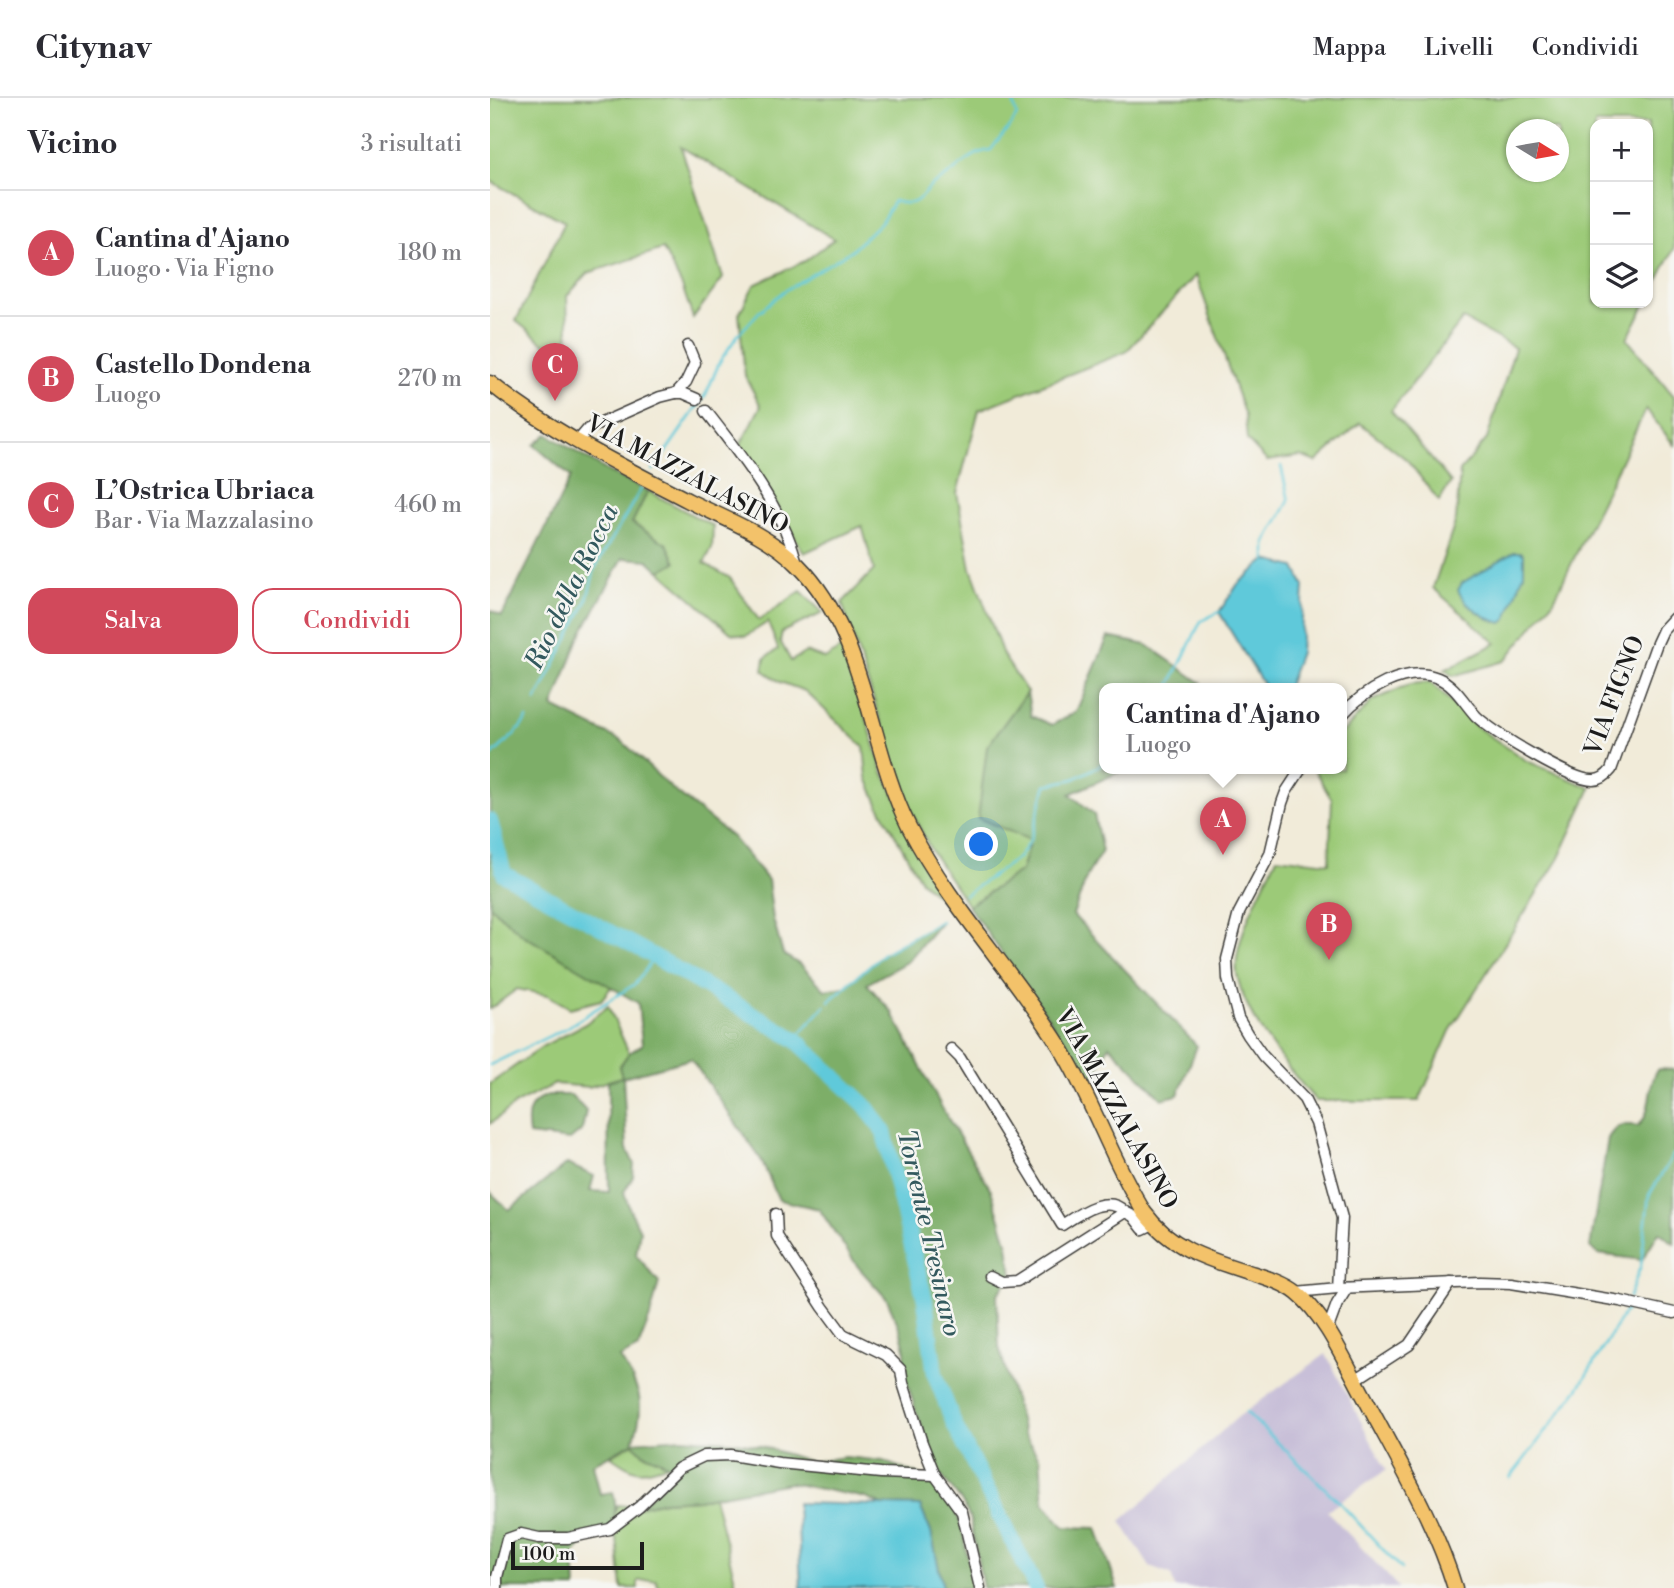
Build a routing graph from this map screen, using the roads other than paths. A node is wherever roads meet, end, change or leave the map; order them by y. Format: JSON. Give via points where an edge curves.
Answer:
{"nodes":[{"id":1,"x":688,"y":346,"type":"dead end"},
{"id":2,"x":490,"y":383,"type":"edge"},
{"id":3,"x":676,"y":393,"type":"junction"},
{"id":4,"x":697,"y":399,"type":"dead end"},
{"id":5,"x":706,"y":411,"type":"dead end"},
{"id":6,"x":577,"y":442,"type":"junction"},
{"id":7,"x":797,"y":563,"type":"junction"},
{"id":8,"x":1674,"y":618,"type":"edge"},
{"id":9,"x":1347,"y":710,"type":"edge"},
{"id":10,"x":1298,"y":774,"type":"edge"},
{"id":11,"x":951,"y":1049,"type":"dead end"},
{"id":12,"x":1125,"y":1212,"type":"junction"},
{"id":13,"x":776,"y":1213,"type":"dead end"},
{"id":14,"x":1153,"y":1224,"type":"junction"},
{"id":15,"x":990,"y":1276,"type":"dead end"},
{"id":16,"x":1451,"y":1283,"type":"junction"},
{"id":17,"x":1343,"y":1288,"type":"junction"},
{"id":18,"x":1296,"y":1292,"type":"junction"},
{"id":19,"x":1674,"y":1313,"type":"edge"},
{"id":20,"x":1326,"y":1331,"type":"junction"},
{"id":21,"x":1355,"y":1380,"type":"junction"},
{"id":22,"x":935,"y":1475,"type":"junction"},
{"id":23,"x":497,"y":1588,"type":"edge"},
{"id":24,"x":980,"y":1588,"type":"edge"},
{"id":25,"x":1455,"y":1588,"type":"edge"}],
"edges":[{"from":1,"to":3,"type":"street","via":[[695,363]]},
{"from":2,"to":6,"type":"main road","name":"VIA MAZZALASINO"},
{"from":3,"to":4,"type":"street"},
{"from":3,"to":6,"type":"street","via":[[588,429]]},
{"from":5,"to":7,"type":"street","via":[[776,513]]},
{"from":6,"to":7,"type":"main road","name":"VIA MAZZALASINO","via":[[759,536]]},
{"from":7,"to":14,"type":"main road","name":"VIA MAZZALASINO","via":[[829,605],[847,643],[895,796],[917,842],[1060,1047]]},
{"from":8,"to":9,"type":"street","name":"VIA FIGNO","via":[[1662,630],[1611,769],[1600,779],[1577,777],[1508,740],[1476,716],[1447,683],[1428,675],[1390,682],[1364,695]]},
{"from":10,"to":17,"type":"street","via":[[1282,803],[1270,854],[1239,913],[1228,949],[1227,979],[1248,1035],[1304,1099],[1316,1123],[1342,1218]]},
{"from":11,"to":12,"type":"street","via":[[1062,1225],[1108,1204],[1119,1205]]},
{"from":12,"to":14,"type":"street","via":[[1143,1229]]},
{"from":12,"to":15,"type":"street","via":[[1017,1281],[1002,1282]]},
{"from":13,"to":22,"type":"street","via":[[777,1236],[844,1334],[887,1355],[901,1370]]},
{"from":14,"to":18,"type":"main road","name":"VIA MAZZALASINO","via":[[1188,1251]]},
{"from":16,"to":17,"type":"street"},
{"from":16,"to":19,"type":"street","via":[[1520,1284]]},
{"from":16,"to":21,"type":"street","via":[[1409,1345]]},
{"from":17,"to":18,"type":"street"},
{"from":17,"to":20,"type":"street"},
{"from":18,"to":20,"type":"main road","name":"VIA MAZZALASINO"},
{"from":20,"to":21,"type":"main road","name":"VIA MAZZALASINO"},
{"from":21,"to":25,"type":"main road","name":"VIA MAZZALASINO","via":[[1438,1541]]},
{"from":22,"to":23,"type":"street","via":[[704,1456],[679,1468],[610,1529],[568,1538],[521,1534],[507,1539]]},
{"from":22,"to":24,"type":"street","via":[[962,1512]]}]}
